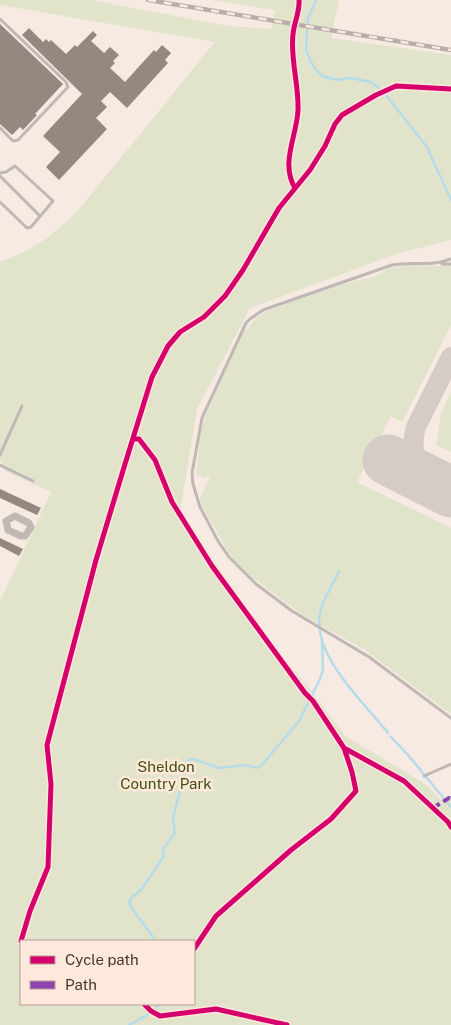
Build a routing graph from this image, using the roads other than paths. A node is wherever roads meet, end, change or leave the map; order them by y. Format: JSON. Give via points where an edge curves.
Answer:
{"nodes":[{"id":1,"x":0,"y":19,"type":"edge"},
{"id":2,"x":0,"y":128,"type":"edge"},
{"id":3,"x":0,"y":174,"type":"edge"},
{"id":4,"x":0,"y":202,"type":"edge"},
{"id":5,"x":40,"y":216,"type":"junction"},
{"id":6,"x":451,"y":259,"type":"edge"},
{"id":7,"x":436,"y":264,"type":"junction"},
{"id":8,"x":451,"y":264,"type":"edge"},
{"id":9,"x":22,"y":406,"type":"dead end"},
{"id":10,"x":0,"y":455,"type":"edge"},
{"id":11,"x":0,"y":464,"type":"edge"},
{"id":12,"x":33,"y":481,"type":"dead end"},
{"id":13,"x":451,"y":718,"type":"edge"},
{"id":14,"x":451,"y":764,"type":"edge"},
{"id":15,"x":424,"y":776,"type":"dead end"}],
"edges":[{"from":1,"to":2,"type":"lane","via":[[68,87],[18,140],[13,141]]},
{"from":3,"to":5,"type":"lane"},
{"from":3,"to":5,"type":"lane","via":[[15,166],[52,201]]},
{"from":4,"to":5,"type":"lane","via":[[27,228]]},
{"from":6,"to":7,"type":"lane"},
{"from":7,"to":8,"type":"lane"},
{"from":7,"to":13,"type":"lane","via":[[392,265],[256,314],[241,332],[202,418],[192,473],[194,491],[204,517],[224,551],[242,571],[292,611],[369,657]]},
{"from":9,"to":10,"type":"lane"},
{"from":11,"to":12,"type":"lane"},
{"from":14,"to":15,"type":"lane"}]}
